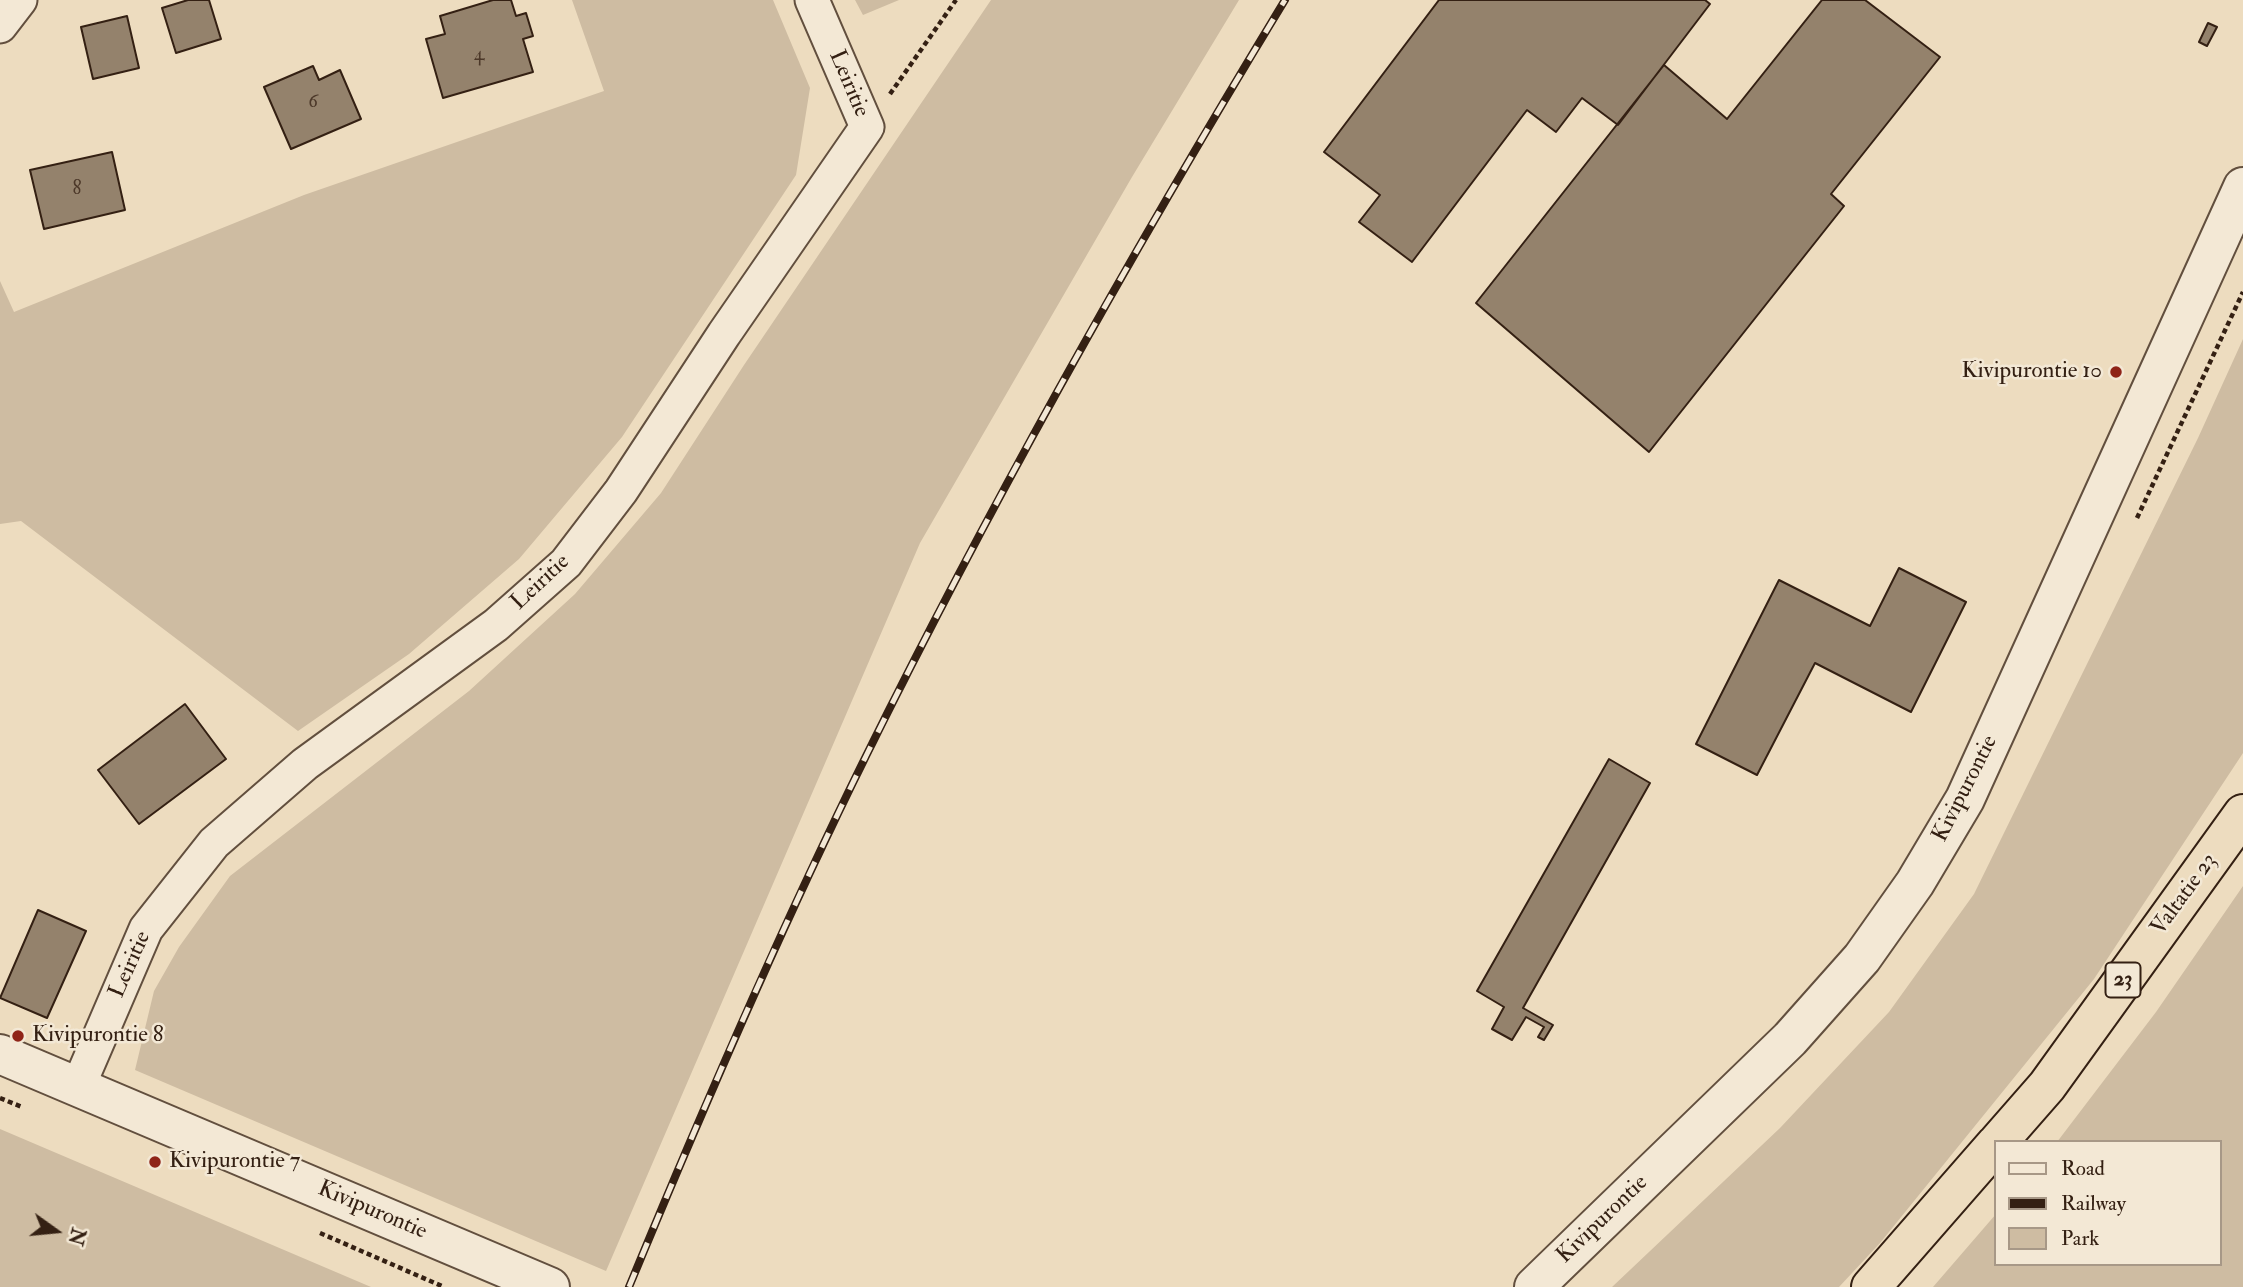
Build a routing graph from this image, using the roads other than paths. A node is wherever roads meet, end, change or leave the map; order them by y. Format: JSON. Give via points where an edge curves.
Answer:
{"nodes":[{"id":1,"x":20,"y":0,"type":"edge"},
{"id":2,"x":811,"y":0,"type":"edge"},
{"id":3,"x":0,"y":26,"type":"edge"},
{"id":4,"x":2243,"y":187,"type":"edge"},
{"id":5,"x":2243,"y":814,"type":"edge"},
{"id":6,"x":0,"y":1054,"type":"edge"},
{"id":7,"x":78,"y":1087,"type":"junction"},
{"id":8,"x":2000,"y":1140,"type":"edge"},
{"id":9,"x":1994,"y":1146,"type":"edge"},
{"id":10,"x":550,"y":1287,"type":"edge"},
{"id":11,"x":1534,"y":1287,"type":"edge"},
{"id":12,"x":1871,"y":1287,"type":"edge"}],
"edges":[{"from":1,"to":3,"type":"street"},
{"from":2,"to":7,"type":"street","name":"Leiritie","via":[[867,127],[621,491],[566,563],[496,625],[305,764],[214,843],[146,929]]},
{"from":4,"to":11,"type":"street","name":"Kivipurontie","via":[[1965,799],[1915,883],[1862,958],[1790,1039]]},
{"from":5,"to":8,"type":"highway","name":"Valtatie 23","number":"23","via":[[2047,1086]]},
{"from":6,"to":7,"type":"street","name":"Kivipurontie"},
{"from":7,"to":10,"type":"street","name":"Kivipurontie"},
{"from":9,"to":12,"type":"highway","name":"Valtatie 23","number":"23"}]}
